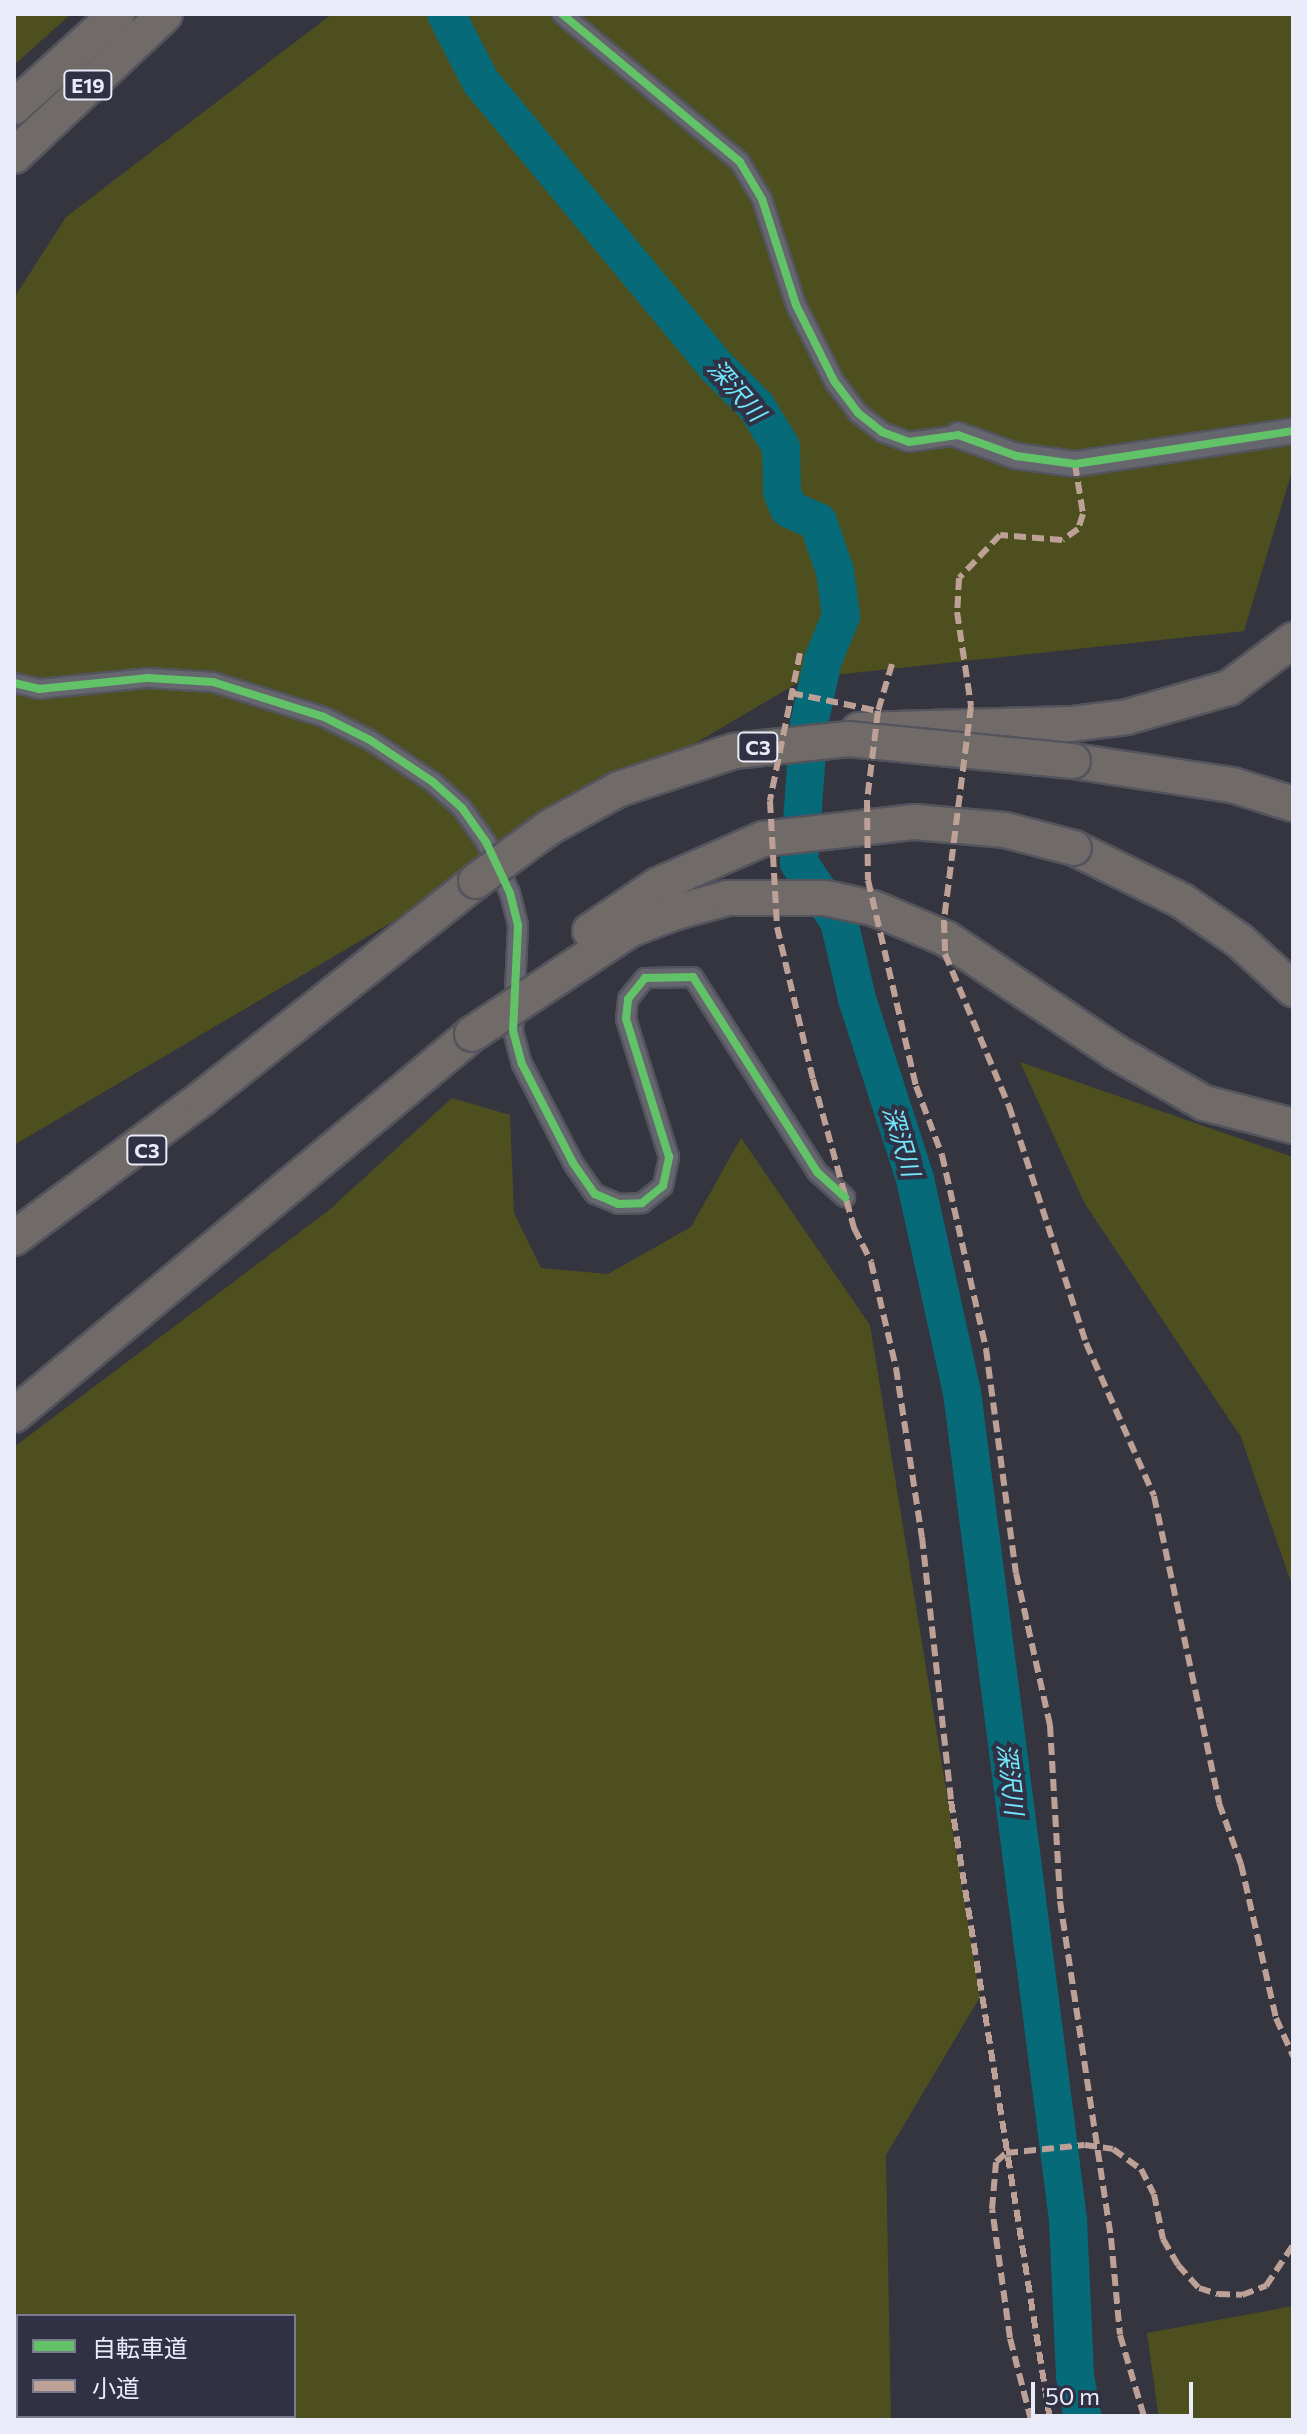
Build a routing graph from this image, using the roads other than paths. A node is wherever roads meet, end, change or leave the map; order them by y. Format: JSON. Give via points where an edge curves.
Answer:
{"nodes":[{"id":1,"x":117,"y":14,"type":"edge"},
{"id":2,"x":562,"y":14,"type":"edge"},
{"id":3,"x":164,"y":15,"type":"edge"},
{"id":4,"x":14,"y":107,"type":"edge"},
{"id":5,"x":17,"y":154,"type":"edge"},
{"id":6,"x":1293,"y":431,"type":"edge"},
{"id":7,"x":958,"y":435,"type":"joint"},
{"id":8,"x":1293,"y":640,"type":"edge"},
{"id":9,"x":14,"y":683,"type":"edge"},
{"id":10,"x":795,"y":742,"type":"junction"},
{"id":11,"x":1293,"y":804,"type":"edge"},
{"id":12,"x":1293,"y":989,"type":"edge"},
{"id":13,"x":472,"y":1034,"type":"junction"},
{"id":14,"x":279,"y":1038,"type":"junction"},
{"id":15,"x":1293,"y":1126,"type":"edge"},
{"id":16,"x":845,"y":1197,"type":"dead end"},
{"id":17,"x":14,"y":1238,"type":"edge"},
{"id":18,"x":14,"y":1260,"type":"edge"},
{"id":19,"x":14,"y":1415,"type":"edge"}],
"edges":[{"from":1,"to":4,"type":"highway","number":"E19"},
{"from":2,"to":7,"type":"street","via":[[740,162],[762,199],[796,305],[834,381],[858,413],[882,432],[909,442]]},
{"from":3,"to":5,"type":"highway","number":"E19"},
{"from":6,"to":7,"type":"street","via":[[1075,464],[1016,456]]},
{"from":8,"to":10,"type":"highway","number":"C3","bridge":true,"via":[[1229,688],[1127,717],[1071,724],[851,730]]},
{"from":9,"to":16,"type":"street","via":[[39,689],[148,678],[213,682],[324,717],[370,740],[433,782],[462,808],[486,842],[510,893],[518,926],[513,1031],[522,1064],[595,1194],[618,1204],[642,1203],[663,1186],[669,1157],[626,1019],[628,999],[645,978],[693,977],[817,1172]]},
{"from":10,"to":11,"type":"highway","number":"C3","bridge":true,"via":[[922,742],[1232,785]]},
{"from":10,"to":14,"type":"highway","number":"C3","bridge":true,"via":[[734,751],[619,789],[550,827]]},
{"from":12,"to":13,"type":"highway","bridge":true,"via":[[1240,941],[1140,877],[1074,848],[1005,830],[915,822],[763,839],[658,885],[598,923]]},
{"from":13,"to":15,"type":"highway","bridge":true,"via":[[629,930],[728,898],[825,898],[873,908],[947,939],[1115,1052],[1204,1103]]},
{"from":13,"to":19,"type":"highway"},
{"from":14,"to":17,"type":"highway","number":"C3"},
{"from":14,"to":18,"type":"highway","number":"C3"}]}
